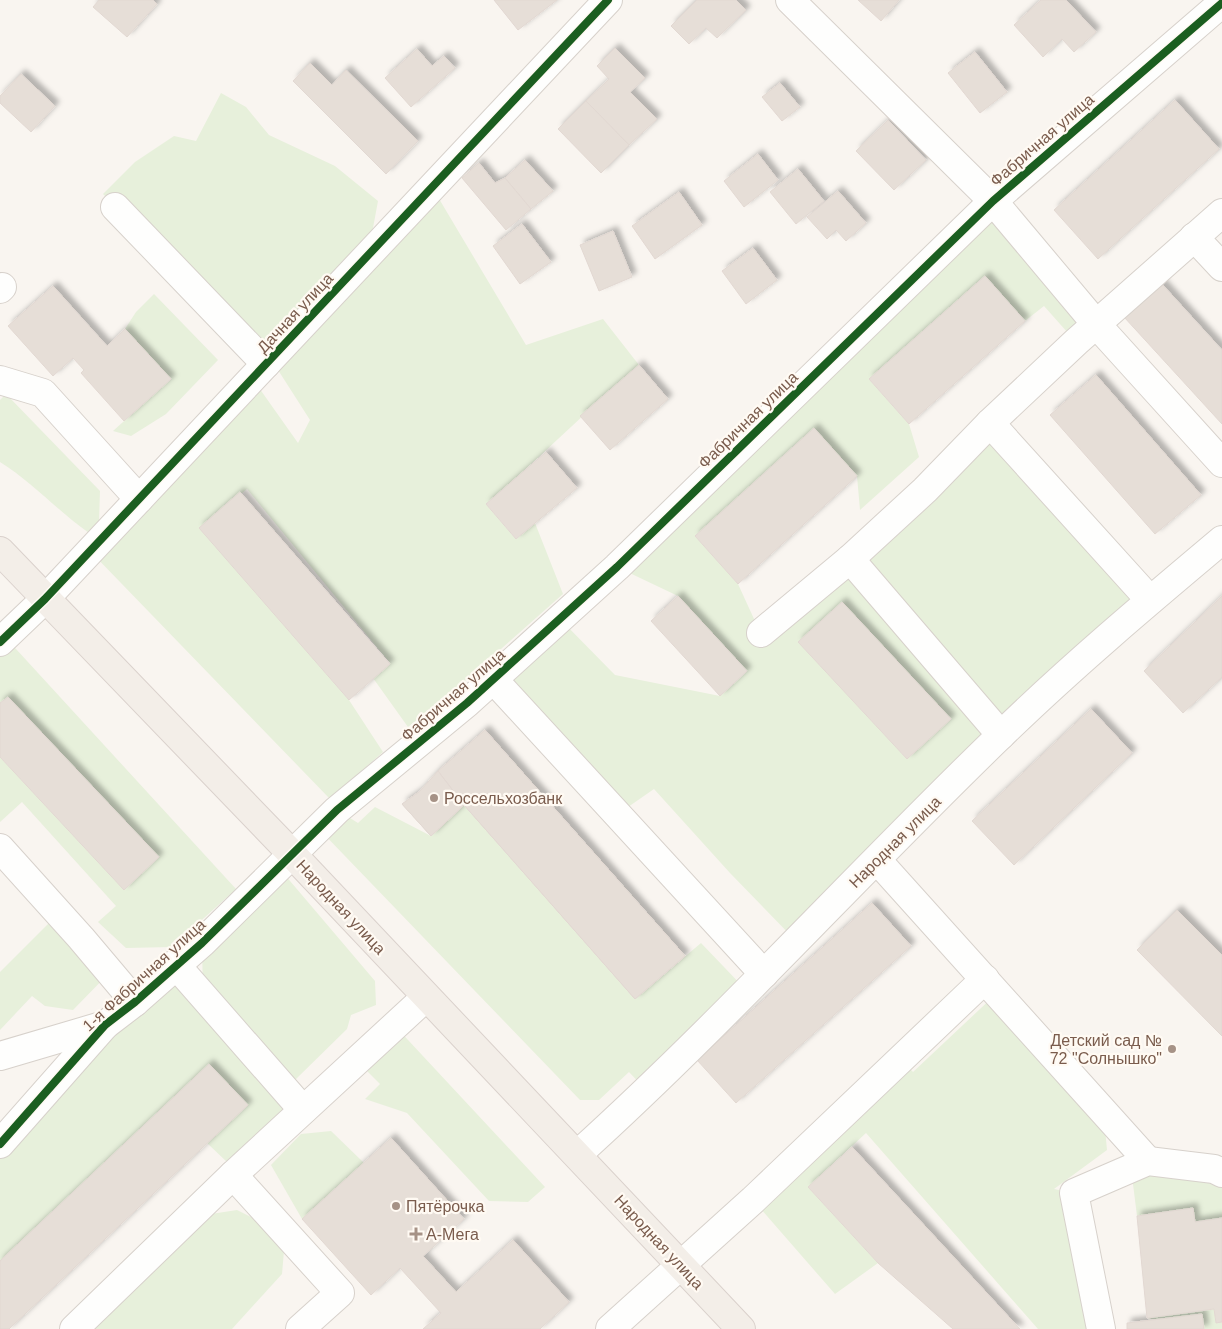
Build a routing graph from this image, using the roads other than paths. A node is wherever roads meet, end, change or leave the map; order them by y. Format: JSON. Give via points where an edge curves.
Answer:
{"nodes":[{"id":1,"x":608,"y":0,"type":"edge"},
{"id":2,"x":790,"y":0,"type":"edge"},
{"id":3,"x":1222,"y":3,"type":"edge"},
{"id":4,"x":993,"y":201,"type":"junction"},
{"id":5,"x":115,"y":207,"type":"dead end"},
{"id":6,"x":1222,"y":213,"type":"edge"},
{"id":7,"x":1194,"y":238,"type":"junction"},
{"id":8,"x":1222,"y":267,"type":"edge"},
{"id":9,"x":1097,"y":325,"type":"junction"},
{"id":10,"x":266,"y":364,"type":"junction"},
{"id":11,"x":0,"y":380,"type":"edge"},
{"id":12,"x":990,"y":423,"type":"junction"},
{"id":13,"x":1222,"y":463,"type":"edge"},
{"id":14,"x":139,"y":499,"type":"junction"},
{"id":15,"x":1222,"y":540,"type":"edge"},
{"id":16,"x":0,"y":552,"type":"edge"},
{"id":17,"x":850,"y":559,"type":"junction"},
{"id":18,"x":45,"y":599,"type":"junction"},
{"id":19,"x":1150,"y":600,"type":"junction"},
{"id":20,"x":761,"y":633,"type":"dead end"},
{"id":21,"x":0,"y":642,"type":"edge"},
{"id":22,"x":494,"y":679,"type":"junction"},
{"id":23,"x":1001,"y":735,"type":"junction"},
{"id":24,"x":0,"y":848,"type":"edge"},
{"id":25,"x":292,"y":854,"type":"junction"},
{"id":26,"x":877,"y":860,"type":"junction"},
{"id":27,"x":175,"y":964,"type":"junction"},
{"id":28,"x":764,"y":974,"type":"junction"},
{"id":29,"x":985,"y":979,"type":"junction"},
{"id":30,"x":426,"y":997,"type":"junction"},
{"id":31,"x":135,"y":1002,"type":"junction"},
{"id":32,"x":104,"y":1024,"type":"junction"},
{"id":33,"x":0,"y":1056,"type":"edge"},
{"id":34,"x":303,"y":1110,"type":"junction"},
{"id":35,"x":0,"y":1144,"type":"edge"},
{"id":36,"x":578,"y":1154,"type":"junction"},
{"id":37,"x":1148,"y":1160,"type":"junction"},
{"id":38,"x":1222,"y":1173,"type":"edge"},
{"id":39,"x":233,"y":1175,"type":"junction"},
{"id":40,"x":682,"y":1265,"type":"junction"},
{"id":41,"x":74,"y":1329,"type":"edge"},
{"id":42,"x":300,"y":1329,"type":"edge"},
{"id":43,"x":610,"y":1329,"type":"edge"},
{"id":44,"x":741,"y":1329,"type":"edge"},
{"id":45,"x":1101,"y":1329,"type":"edge"}],
"edges":[{"from":1,"to":10,"type":"street","name":"Дачная улица"},
{"from":2,"to":4,"type":"street"},
{"from":3,"to":4,"type":"street","name":"Фабричная улица"},
{"from":4,"to":9,"type":"street"},
{"from":4,"to":22,"type":"street","name":"Фабричная улица","via":[[617,567]]},
{"from":5,"to":10,"type":"street"},
{"from":6,"to":7,"type":"street"},
{"from":7,"to":8,"type":"street"},
{"from":7,"to":9,"type":"street"},
{"from":9,"to":12,"type":"street"},
{"from":9,"to":13,"type":"street"},
{"from":10,"to":14,"type":"street","name":"Дачная улица"},
{"from":11,"to":14,"type":"street","via":[[43,393]]},
{"from":12,"to":17,"type":"street","via":[[925,490]]},
{"from":12,"to":19,"type":"street"},
{"from":14,"to":18,"type":"street","name":"Дачная улица"},
{"from":15,"to":19,"type":"street","name":"Народная улица"},
{"from":16,"to":18,"type":"main road","name":"Народная улица"},
{"from":17,"to":20,"type":"street"},
{"from":17,"to":23,"type":"street"},
{"from":18,"to":21,"type":"street","name":"Дачная улица"},
{"from":18,"to":25,"type":"main road","name":"Народная улица"},
{"from":19,"to":23,"type":"street","name":"Народная улица"},
{"from":22,"to":25,"type":"street","name":"Фабричная улица","via":[[336,810]]},
{"from":22,"to":28,"type":"street"},
{"from":23,"to":26,"type":"street","name":"Народная улица"},
{"from":24,"to":31,"type":"street"},
{"from":25,"to":27,"type":"street","name":"1-я Фабричная улица","via":[[202,943]]},
{"from":25,"to":30,"type":"main road","name":"Народная улица"},
{"from":26,"to":28,"type":"street","name":"Народная улица"},
{"from":26,"to":29,"type":"street"},
{"from":27,"to":31,"type":"street","name":"1-я Фабричная улица"},
{"from":27,"to":34,"type":"street"},
{"from":28,"to":36,"type":"street","name":"Народная улица","via":[[647,1091]]},
{"from":29,"to":37,"type":"street"},
{"from":29,"to":40,"type":"street"},
{"from":30,"to":34,"type":"street"},
{"from":30,"to":36,"type":"main road","name":"Народная улица"},
{"from":31,"to":32,"type":"street","name":"1-я Фабричная улица"},
{"from":32,"to":33,"type":"street"},
{"from":32,"to":35,"type":"street","name":"1-я Фабричная улица"},
{"from":34,"to":39,"type":"street"},
{"from":36,"to":40,"type":"main road","name":"Народная улица"},
{"from":37,"to":38,"type":"street","via":[[1214,1169]]},
{"from":37,"to":45,"type":"street","via":[[1074,1193]]},
{"from":39,"to":41,"type":"street"},
{"from":39,"to":42,"type":"street","via":[[340,1292]]},
{"from":40,"to":43,"type":"street"},
{"from":40,"to":44,"type":"main road","name":"Народная улица"}]}
